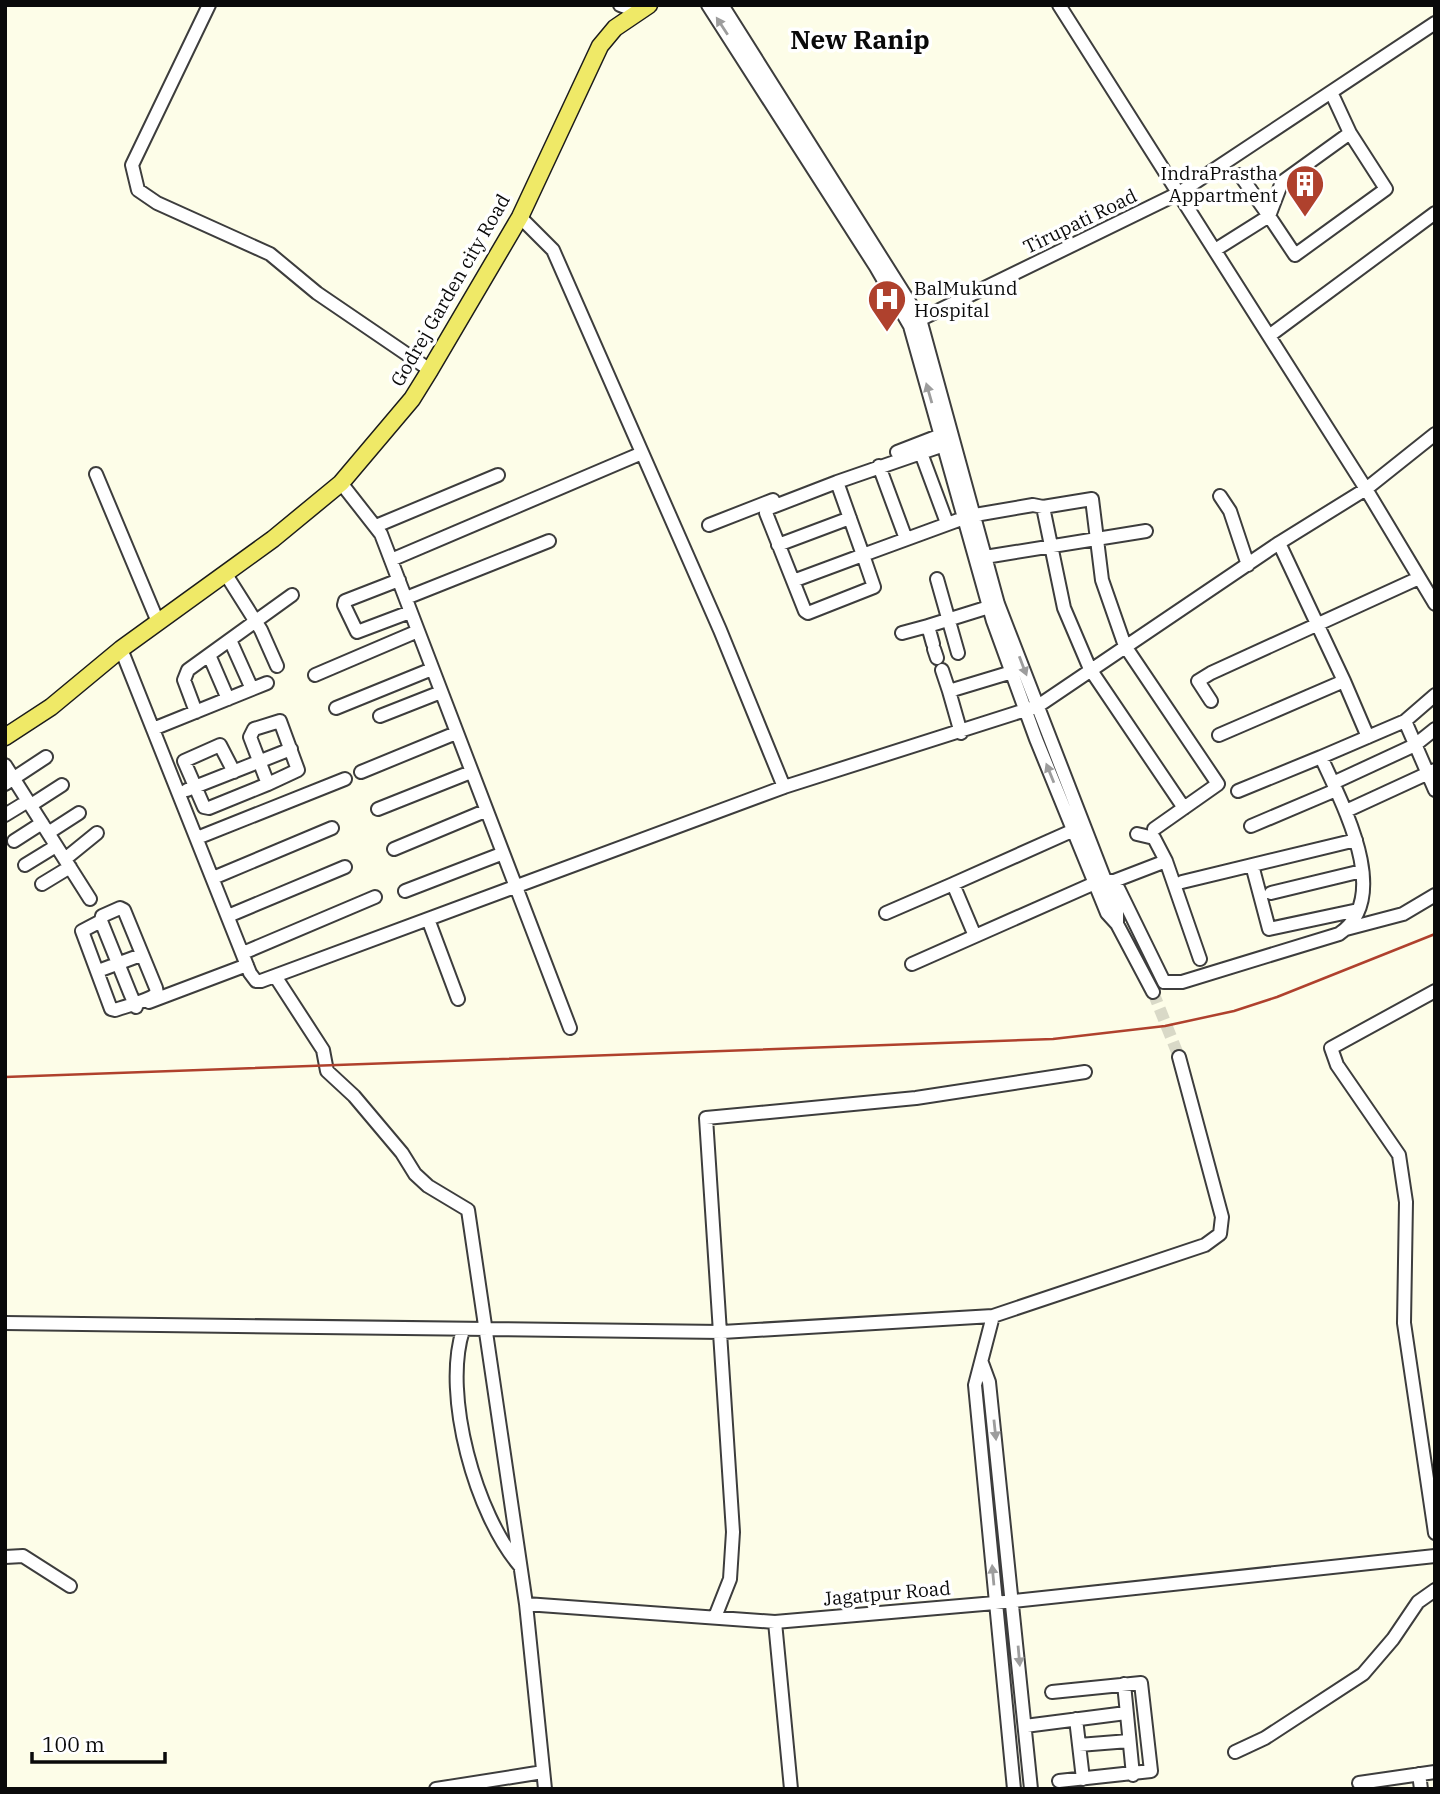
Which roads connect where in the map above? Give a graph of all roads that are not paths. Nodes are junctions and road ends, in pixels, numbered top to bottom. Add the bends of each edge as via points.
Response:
1 (209, 5) edge
2 (620, 5) edge
3 (708, 5) edge
4 (722, 5) edge
5 (1059, 5) edge
6 (644, 9) edge
7 (1435, 23) edge
8 (1331, 92) junction
9 (1350, 133) junction
10 (1240, 175) dead end
11 (1179, 193) junction
12 (1435, 213) edge
13 (1269, 216) junction
14 (520, 217) junction
15 (1215, 250) junction
16 (915, 322) junction
17 (1269, 336) junction
18 (430, 370) junction
19 (1435, 434) edge
20 (946, 437) junction
21 (642, 453) junction
22 (921, 453) junction
23 (879, 466) junction
24 (96, 474) dead end
25 (498, 475) dead end
26 (836, 482) junction
27 (341, 483) junction
28 (1366, 489) junction
29 (1220, 496) dead end
30 (1043, 507) junction
31 (969, 517) junction
32 (850, 518) junction
33 (947, 523) junction
34 (709, 525) dead end
35 (376, 526) junction
36 (1146, 531) dead end
37 (906, 539) junction
38 (1097, 539) junction
39 (549, 541) dead end
40 (1279, 543) junction
41 (778, 545) junction
42 (1049, 547) junction
43 (863, 555) junction
44 (985, 557) junction
45 (391, 561) junction
46 (1248, 565) junction
47 (225, 573) junction
48 (1419, 578) junction
49 (937, 579) dead end
50 (399, 580) junction
51 (793, 581) junction
52 (292, 595) dead end
53 (406, 598) junction
54 (1435, 604) edge
55 (989, 607) junction
56 (410, 612) junction
57 (948, 619) junction
58 (256, 621) junction
59 (158, 622) junction
60 (1317, 623) junction
61 (928, 626) junction
62 (418, 631) junction
63 (902, 634) dead end
64 (230, 640) junction
65 (1125, 646) junction
66 (121, 649) junction
67 (958, 653) dead end
68 (209, 655) junction
69 (277, 666) dead end
70 (432, 669) junction
71 (1090, 669) junction
72 (1012, 672) junction
73 (315, 675) dead end
74 (1344, 681) junction
75 (267, 683) dead end
76 (252, 689) junction
77 (948, 691) junction
78 (441, 692) junction
79 (1435, 695) edge
80 (228, 699) junction
81 (1211, 701) dead end
82 (335, 708) dead end
83 (1032, 708) junction
84 (196, 712) junction
85 (380, 716) dead end
86 (1405, 721) junction
87 (153, 729) junction
88 (1435, 729) edge
89 (456, 733) junction
90 (961, 733) junction
91 (1219, 735) dead end
92 (5, 737) edge
93 (1368, 737) junction
94 (1415, 745) junction
95 (291, 750) junction
96 (46, 757) dead end
97 (1321, 757) junction
98 (259, 762) junction
99 (5, 765) edge
100 (234, 772) junction
101 (360, 772) dead end
102 (471, 772) junction
103 (1432, 772) edge
104 (345, 779) dead end
105 (9, 781) edge
106 (268, 784) junction
107 (62, 785) dead end
108 (1334, 786) junction
109 (194, 787) junction
110 (784, 787) junction
111 (1435, 790) edge
112 (1238, 791) dead end
113 (179, 793) junction
114 (29, 803) junction
115 (1184, 808) junction
116 (379, 809) dead end
117 (485, 811) junction
118 (1346, 811) junction
119 (79, 813) dead end
120 (5, 816) edge
121 (1251, 826) dead end
122 (45, 828) junction
123 (332, 828) dead end
124 (1154, 829) dead end
125 (1074, 830) junction
126 (97, 833) dead end
127 (1137, 834) dead end
128 (197, 838) junction
129 (1356, 840) junction
130 (14, 841) dead end
131 (56, 846) junction
132 (394, 849) dead end
133 (501, 854) junction
134 (1166, 861) junction
135 (67, 863) junction
136 (25, 865) dead end
137 (1252, 865) junction
138 (345, 867) dead end
139 (1362, 871) junction
140 (213, 878) junction
141 (1104, 881) junction
142 (1182, 883) dead end
143 (42, 884) dead end
144 (953, 884) junction
145 (513, 886) junction
146 (405, 891) dead end
147 (1270, 893) dead end
148 (1435, 895) edge
149 (375, 897) dead end
150 (90, 899) dead end
151 (1358, 910) junction
152 (886, 913) dead end
153 (228, 916) junction
154 (428, 919) junction
155 (101, 921) junction
156 (1269, 929) junction
157 (1346, 929) junction
158 (975, 936) junction
159 (1274, 953) junction
160 (141, 955) junction
161 (245, 959) junction
162 (1200, 960) dead end
163 (118, 963) junction
164 (912, 964) dead end
165 (98, 971) junction
166 (275, 976) junction
167 (1435, 991) edge
168 (1153, 992) tunnel mouth
169 (458, 999) dead end
170 (135, 1006) junction
171 (114, 1015) dead end
172 (570, 1028) dead end
173 (1179, 1057) tunnel mouth
174 (1085, 1072) dead end
175 (993, 1316) junction
176 (5, 1323) edge
177 (463, 1330) junction
178 (486, 1331) junction
179 (722, 1332) junction
180 (982, 1363) junction
181 (998, 1458) junction
182 (982, 1459) junction
183 (1435, 1533) edge
184 (1435, 1556) edge
185 (5, 1557) edge
186 (520, 1566) junction
187 (70, 1586) dead end
188 (1435, 1590) edge
189 (1014, 1601) junction
190 (995, 1603) junction
191 (526, 1604) junction
192 (715, 1617) junction
193 (775, 1622) junction
194 (1124, 1684) junction
195 (1052, 1692) dead end
196 (1126, 1713) junction
197 (1076, 1719) junction
198 (1026, 1726) junction
199 (1129, 1741) junction
200 (1079, 1745) junction
201 (1235, 1752) dead end
202 (543, 1772) junction
203 (1435, 1772) edge
204 (1133, 1774) junction
205 (1419, 1774) junction
206 (1083, 1779) junction
207 (1059, 1781) dead end
208 (1359, 1783) dead end
209 (1379, 1784) edge
210 (436, 1789) edge
211 (545, 1789) edge
212 (791, 1789) edge
213 (1014, 1789) edge
214 (1031, 1789) edge
215 (1420, 1789) edge

1 - 18 street via 132,165 138,190 270,254 317,293
2 - 6 street
16 -> 3 street
4 - 16 street
5 - 11 street
6 - 14 main road, Godrej Garden city Road via 600,46
7 - 8 street, Tirupati Road
8 - 9 street
8 - 11 street, Tirupati Road
9 - 13 street via 1282,182
9 - 13 street via 1386,189 1295,255
10 - 13 street
11 - 15 street
11 - 16 street, Tirupati Road
12 - 17 street
13 - 15 street
14 - 18 main road, Godrej Garden city Road
14 - 21 street via 553,250
15 - 17 street
16 - 20 street
17 - 28 street
18 - 27 main road, Godrej Garden city Road via 412,399
19 - 28 street
20 - 22 street
20 - 31 street
20 - 34 street
21 - 45 street
21 - 110 street
22 - 23 street
22 - 33 street
23 - 26 street
23 - 37 street
24 - 59 street
25 - 35 street
26 - 32 street
26 - 41 street via 765,510
27 - 35 street
27 - 47 main road, Godrej Garden city Road
28 - 40 street
28 - 48 street
29 - 46 street via 1230,511
30 - 31 street
30 - 38 street via 1092,499
30 - 42 street
31 - 33 street
31 - 44 street
31 - 55 street
32 - 41 street
32 - 43 street
33 - 37 street
35 - 45 street
36 - 38 street
37 - 43 street
38 - 42 street
38 - 65 street via 1102,580
39 - 53 street
40 - 46 street
40 - 60 street
41 - 51 street
42 - 44 street
42 - 71 street via 1064,608
43 - 51 street
43 - 51 street via 874,587 871,590 807,613
44 -> 83 street
45 - 50 street
46 - 65 street
47 - 58 street
47 - 59 main road, Godrej Garden city Road
48 - 54 street
48 - 60 street
49 - 57 street
50 - 53 street
50 - 56 street via 344,605 357,632
52 - 58 street
53 - 56 street
55 - 57 street
55 - 72 street
56 - 62 street
57 - 61 street
57 - 67 street
58 - 64 street
58 - 69 street
59 - 66 main road, Godrej Garden city Road
60 - 74 street
60 - 81 street via 1198,681
61 - 63 street
61 - 77 street
62 - 70 street
62 - 73 street
64 - 68 street
64 - 76 street
65 - 71 street
65 - 115 street via 1218,783
66 - 87 street
66 - 92 main road, Godrej Garden city Road via 51,708
68 - 80 street
68 - 84 street via 184,675
70 - 78 street
70 - 82 street
71 - 83 street
71 - 115 street
72 - 77 street
72 - 83 street
74 - 91 street
74 - 93 street
75 - 76 street
76 - 80 street
77 - 90 street
78 - 85 street
78 - 89 street
79 - 86 street
80 - 84 street
83 - 90 street
125 -> 83 street
83 - 141 street
84 - 87 street
86 - 93 street
86 - 94 street
87 - 113 street
88 - 94 street
89 - 101 street
89 - 102 street
90 - 110 street
93 - 97 street
94 - 103 street
94 - 108 street
95 - 98 street
95 - 98 street via 282,723 254,729 250,737
95 - 106 street via 298,770
96 - 105 street
97 - 108 street
97 - 112 street
98 - 100 street
98 - 106 street
99 - 105 street
100 - 109 street
100 - 109 street via 224,748 216,746 184,761
102 - 116 street
102 - 117 street
103 - 111 street
103 - 118 street
104 - 128 street
105 - 114 street
106 - 109 street via 209,808 201,804
107 - 114 street
108 - 118 street
108 - 121 street
109 - 113 street
110 - 145 street
113 - 128 street
114 - 120 street
114 - 122 street
115 - 124 street
117 - 132 street
117 - 133 street
118 - 129 street
119 - 122 street
122 - 130 street
122 - 131 street
123 - 140 street
125 - 141 street
125 - 144 street
126 - 135 street
127 - 134 street via 1154,838
128 - 140 street
129 - 137 street
129 - 139 street
131 - 135 street
131 - 136 street
133 - 145 street
133 - 146 street
134 - 141 street
134 - 162 street
135 - 143 street
135 - 150 street
137 - 142 street
137 - 156 street
138 - 153 street
139 - 147 street
139 - 151 street via 1364,892
140 - 153 street
141 - 158 street
141 - 159 street via 1164,982 1182,982
141 - 168 street via 1117,911 1117,924
144 - 152 street
144 - 158 street
145 - 154 street
145 - 172 street
148 - 157 street via 1403,914
149 - 161 street
151 - 156 street
151 - 157 street
153 - 161 street
154 - 166 street
154 - 169 street
155 - 160 street via 109,912 124,910
155 - 163 street
155 - 165 street via 82,931
156 - 159 street
157 - 159 street
158 - 164 street
160 - 163 street
160 - 170 street via 157,994
161 - 166 street via 256,981
161 - 170 street
163 - 165 street
163 - 170 street
165 - 170 street via 111,1009
166 - 178 street via 323,1050 327,1071 354,1096 415,1174 468,1210
167 - 183 street via 1331,1048 1337,1065 1399,1155 1406,1202 1404,1323
170 - 171 street
173 - 175 street via 1222,1217 1220,1234 1205,1245
174 - 179 street via 916,1098 706,1118
175 - 179 street
175 - 180 street
176 - 177 street
177 - 178 street
177 - 186 street via 455,1354 461,1421 477,1493 501,1544
178 - 179 street
178 - 186 street
179 - 192 street via 733,1532 730,1579
180 -> 181 street via 989,1382
180 - 182 street via 975,1385
181 - 182 street
181 - 189 street
190 -> 182 street
184 - 189 street, Jagatpur Road
185 - 187 street via 23,1556
186 - 191 street
188 - 201 street via 1418,1602 1363,1674 1265,1738
189 - 190 street, Jagatpur Road
189 -> 198 street
190 - 193 street, Jagatpur Road
190 - 213 street
191 - 192 street, Jagatpur Road
191 - 202 street
192 - 193 street, Jagatpur Road
193 - 212 street
194 - 195 street
194 - 196 street
194 - 204 street via 1142,1685 1151,1770
196 - 197 street
196 - 199 street
197 - 198 street
197 - 200 street
198 - 214 street
199 - 200 street
199 - 204 street
200 - 206 street
202 - 210 street
202 - 211 street
203 - 205 street
204 - 206 street
205 - 209 street
205 - 215 street
206 - 207 street
208 - 209 street

